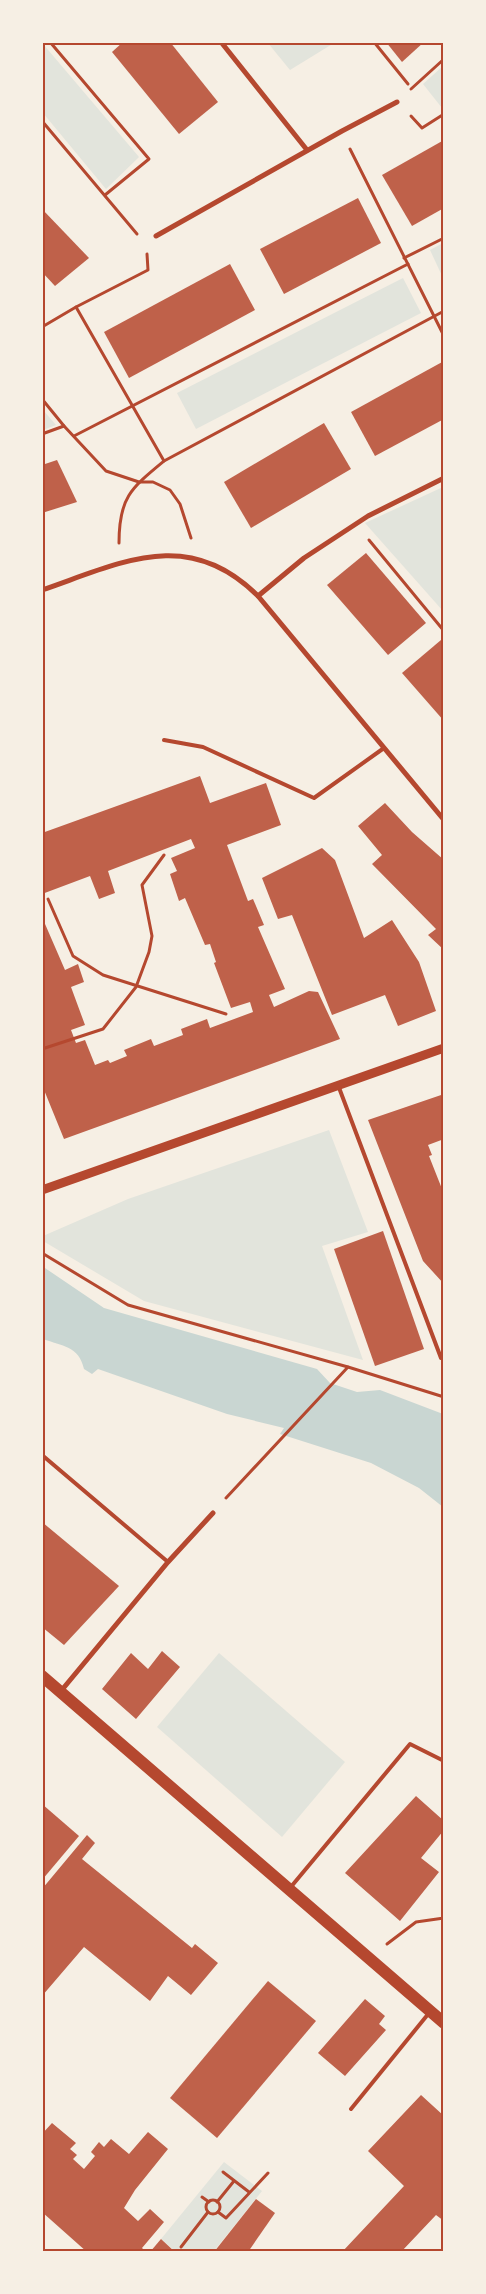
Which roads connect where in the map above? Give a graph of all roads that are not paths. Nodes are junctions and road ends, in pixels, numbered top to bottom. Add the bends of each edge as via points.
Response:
1 (221, 42) edge
2 (397, 102) road end
3 (307, 150) junction
4 (156, 236) dead end
5 (444, 478) edge
6 (42, 590) edge
7 (258, 596) junction
8 (164, 740) dead end
9 (384, 748) junction
10 (444, 820) edge
11 (444, 1048) edge
12 (338, 1085) junction
13 (42, 1190) edge
14 (441, 1358) dead end
15 (42, 1455) edge
16 (213, 1513) road end
17 (168, 1562) junction
18 (42, 1676) edge
19 (61, 1692) junction
20 (444, 1761) edge
21 (289, 1889) junction
22 (431, 2012) junction
23 (444, 2023) edge
24 (351, 2109) dead end

1 - 3 street
2 - 3 street
3 - 4 street
5 - 7 street via 356,524 304,558
6 - 7 street via 132,559 156,555 212,564 234,576
7 - 9 street
8 - 9 lane via 203,747 314,798
9 - 10 street
11 - 12 street
12 - 13 street
12 - 14 lane
15 - 17 lane
16 - 17 street
17 - 19 street
18 - 19 main road
19 - 21 main road
20 - 21 lane via 410,1744
21 - 22 main road
22 - 23 main road
22 - 24 lane

